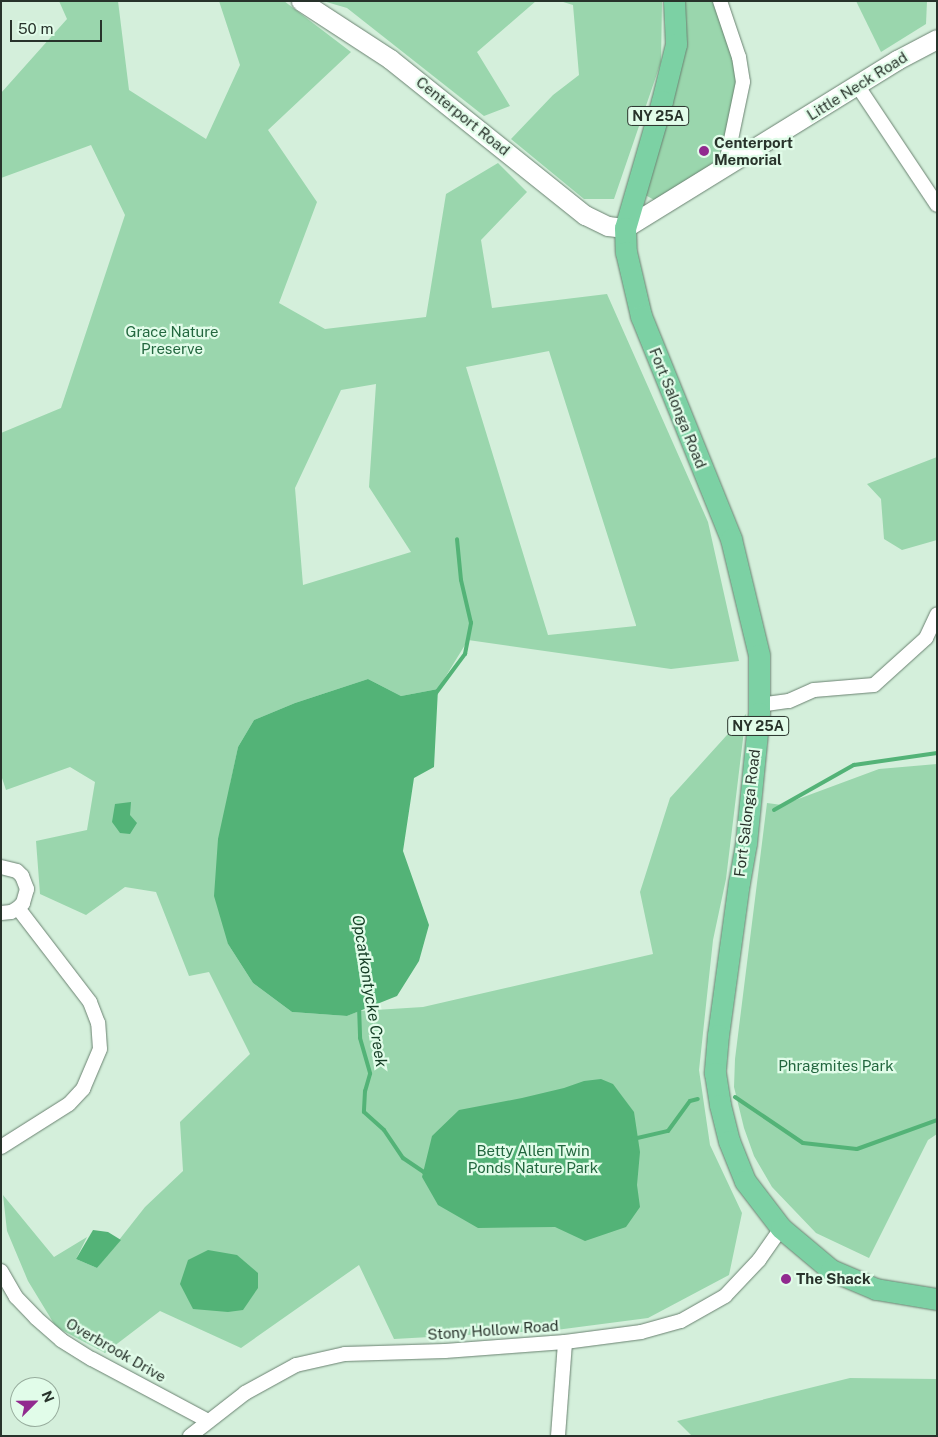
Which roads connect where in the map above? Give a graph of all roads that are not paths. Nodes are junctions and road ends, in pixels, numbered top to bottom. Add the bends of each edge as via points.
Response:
1 (301, 1) edge
2 (674, 1) edge
3 (720, 1) edge
4 (937, 39) edge
5 (857, 85) junction
6 (726, 168) junction
7 (937, 205) edge
8 (625, 228) junction
9 (937, 614) edge
10 (931, 640) edge
11 (759, 705) junction
12 (1, 867) edge
13 (18, 908) junction
14 (1, 913) edge
15 (1, 1147) edge
16 (781, 1228) junction
17 (1, 1271) edge
18 (937, 1299) edge
19 (565, 1342) junction
20 (208, 1420) junction
21 (190, 1436) edge
22 (558, 1436) edge

1 - 8 main road, Centerport Road via 390,59 585,215 608,226
2 - 8 main road, NY 25A via 676,44
3 - 6 street via 743,82
4 - 5 main road, Little Neck Road
5 - 6 main road, Little Neck Road
5 - 7 street
6 - 8 main road, Little Neck Road
8 - 11 main road, Fort Salonga Road / NY 25A via 626,252 641,316 731,538 758,655
9 - 10 street
10 - 11 street via 874,685 814,690 789,700
11 - 16 main road, Fort Salonga Road / NY 25A via 746,843 715,1073 728,1141 745,1181
12 - 13 street via 17,871 26,882 26,896
13 - 14 street
13 - 15 street via 90,1002 98,1023 100,1049 83,1089 70,1104
16 - 18 main road, Fort Salonga Road / NY 25A via 831,1270 876,1289
16 - 19 street, Stony Hollow Road via 759,1260 725,1296 681,1321 641,1332
17 - 20 street, Overbrook Drive via 16,1296 62,1340
19 - 20 street, Stony Hollow Road via 345,1354 296,1365
19 - 22 street
20 - 21 street, Stony Hollow Road

